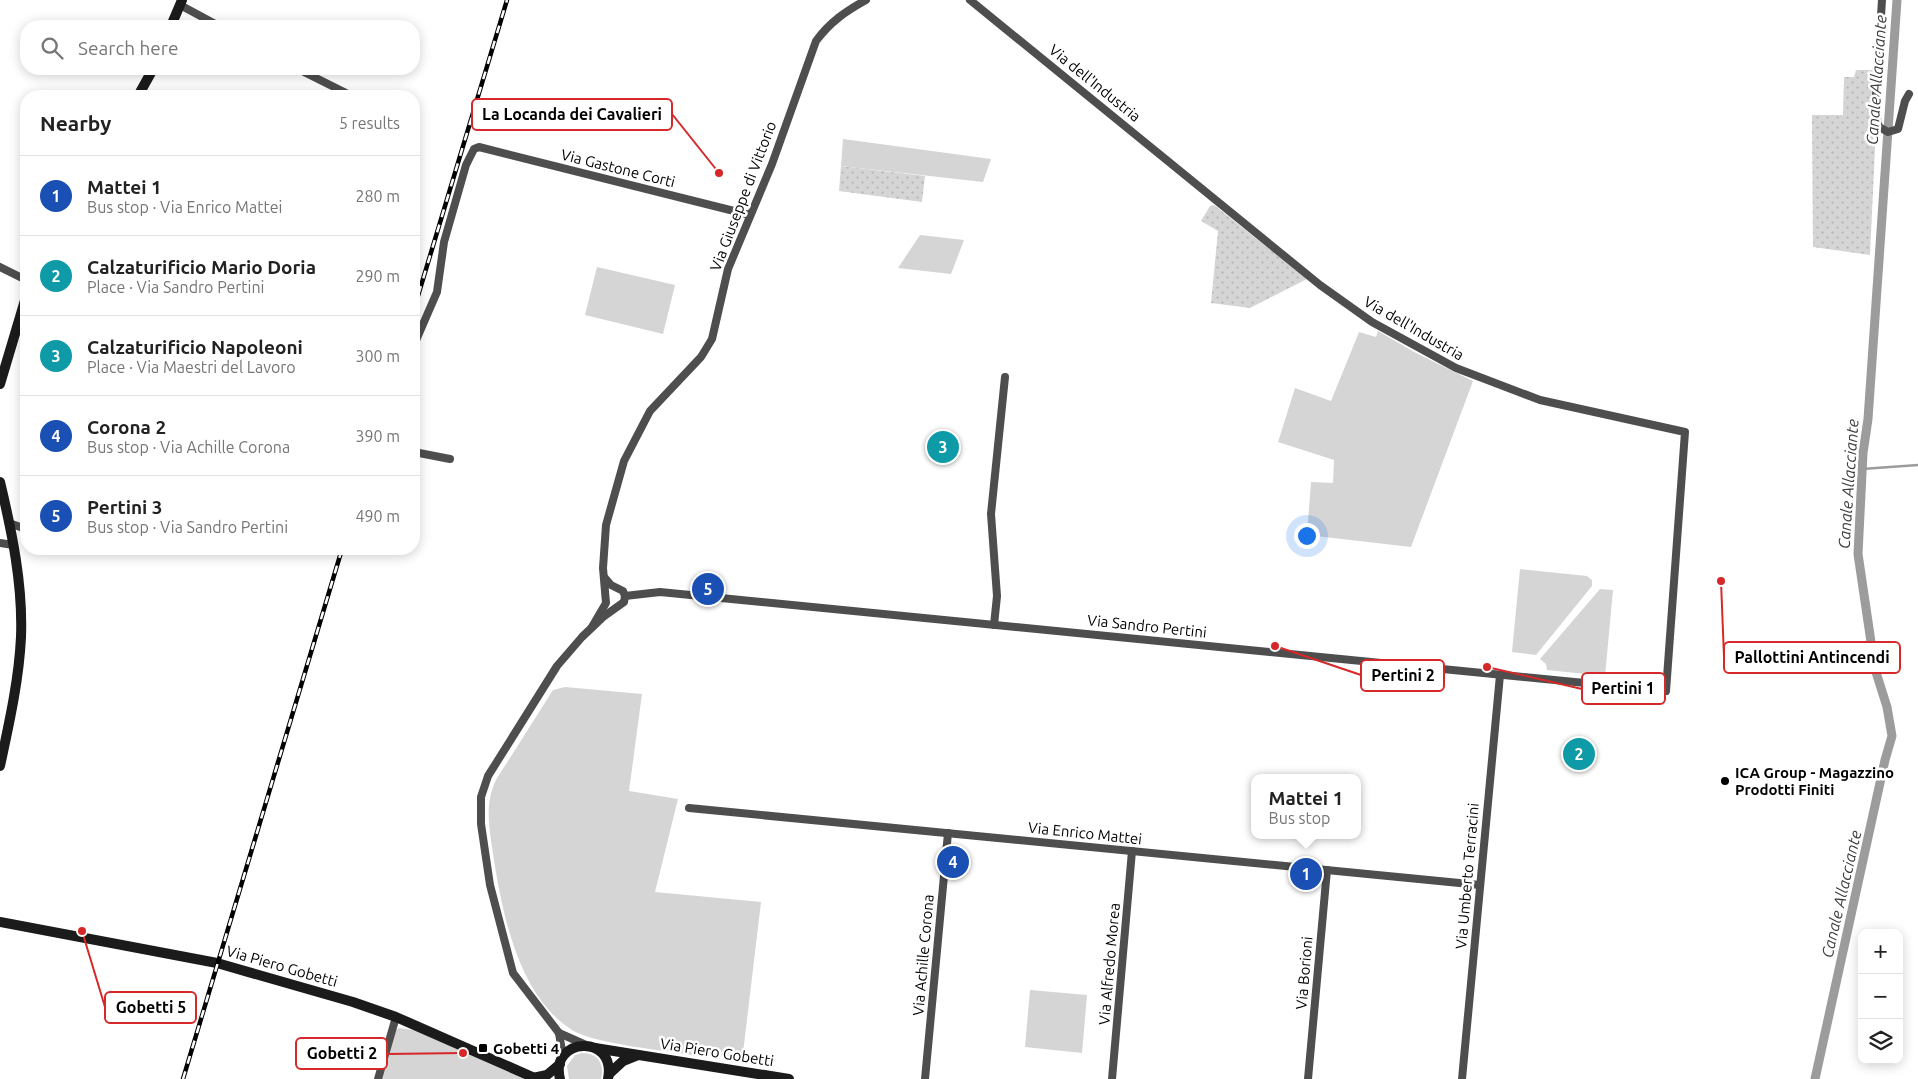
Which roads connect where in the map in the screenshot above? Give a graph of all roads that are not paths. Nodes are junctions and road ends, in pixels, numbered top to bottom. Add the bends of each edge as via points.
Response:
1 (866, 0) edge
2 (970, 0) edge
3 (1882, 0) edge
4 (181, 3) edge
5 (174, 20) edge
6 (210, 20) edge
7 (150, 75) edge
8 (310, 75) edge
9 (141, 90) edge
10 (340, 90) edge
11 (1909, 94) dead end
12 (750, 215) junction
13 (0, 267) edge
14 (20, 277) edge
15 (20, 317) edge
16 (420, 331) edge
17 (1005, 376) dead end
18 (0, 384) edge
19 (420, 453) edge
20 (450, 459) dead end
21 (0, 482) edge
22 (10, 523) junction
23 (20, 527) edge
24 (0, 543) edge
25 (13, 545) junction
26 (604, 577) junction
27 (615, 587) junction
28 (606, 592) junction
29 (625, 596) junction
30 (606, 602) junction
31 (616, 608) junction
32 (994, 625) junction
33 (592, 627) junction
34 (1500, 675) junction
35 (1666, 691) joint
36 (0, 766) edge
37 (689, 808) dead end
38 (948, 834) junction
39 (1132, 851) junction
40 (1327, 870) junction
41 (1480, 885) junction
42 (0, 915) edge
43 (0, 922) edge
44 (11, 923) junction
45 (396, 1017) junction
46 (560, 1033) junction
47 (591, 1047) junction
48 (639, 1055) junction
49 (561, 1060) junction
50 (609, 1076) edge
51 (535, 1078) edge
52 (378, 1079) edge
53 (560, 1079) edge
54 (789, 1079) edge
55 (925, 1079) edge
56 (1112, 1079) edge
57 (1308, 1079) edge
58 (1462, 1079) edge

1 - 12 street, Via Giuseppe di Vittorio via 838,17 816,41
2 - 35 street, Via dell'Industria via 1320,285 1372,322 1456,368 1513,390 1576,409 1685,432
3 - 11 street via 1875,110 1879,127 1888,132 1901,125 1903,106
4 - 5 street
4 - 6 street
7 - 9 street
8 - 10 street
12 - 16 street, Via Gastone Corti via 479,147 474,149 466,165 444,242 437,292
12 - 26 street, Via Giuseppe di Vittorio via 728,269 712,339 701,357 650,410 624,462 606,525
13 - 14 street
15 - 18 street
17 - 32 street via 991,514 997,596
19 - 20 street
21 - 22 street
22 - 23 street
22 - 25 street
24 - 25 street
25 - 36 street via 21,638 12,710
26 - 27 street
26 - 28 street, Via Giuseppe di Vittorio
27 - 28 street
27 - 29 street via 623,590
28 - 30 street, Via Giuseppe di Vittorio
29 - 31 street, Via Giuseppe di Vittorio via 622,605
29 - 32 street, Via Sandro Pertini via 660,592
30 - 31 street
30 - 33 street, Via Giuseppe di Vittorio
31 - 33 street, Via Giuseppe di Vittorio
32 - 34 street, Via Sandro Pertini
33 - 46 street, Via Giuseppe di Vittorio via 547,681 488,776 481,797 481,824 490,885 511,968 516,979
34 - 35 street, Via Sandro Pertini
34 - 41 street, Via Umberto Terracini
37 - 38 street, Via Enrico Mattei
38 - 39 street, Via Enrico Mattei
38 - 55 street, Via Achille Corona
39 - 40 street, Via Enrico Mattei
39 - 56 street, Via Alfredo Morea
40 - 41 street, Via Enrico Mattei
40 - 57 street, Via Borioni
41 - 58 street, Via Umberto Terracini
42 - 44 street
43 - 44 street
44 - 45 street, Via Piero Gobetti via 221,964
45 - 51 street, Via Piero Gobetti
45 - 52 street
46 - 47 street, Via Giuseppe di Vittorio
46 - 49 street
47 - 48 street, Via Piero Gobetti
47 - 49 street, Via Piero Gobetti via 573,1048
47 - 50 street via 608,1061
48 - 50 street, Via Piero Gobetti via 623,1061
48 - 54 street, Via Piero Gobetti
49 - 51 street, Via Piero Gobetti via 547,1075
49 - 53 street

